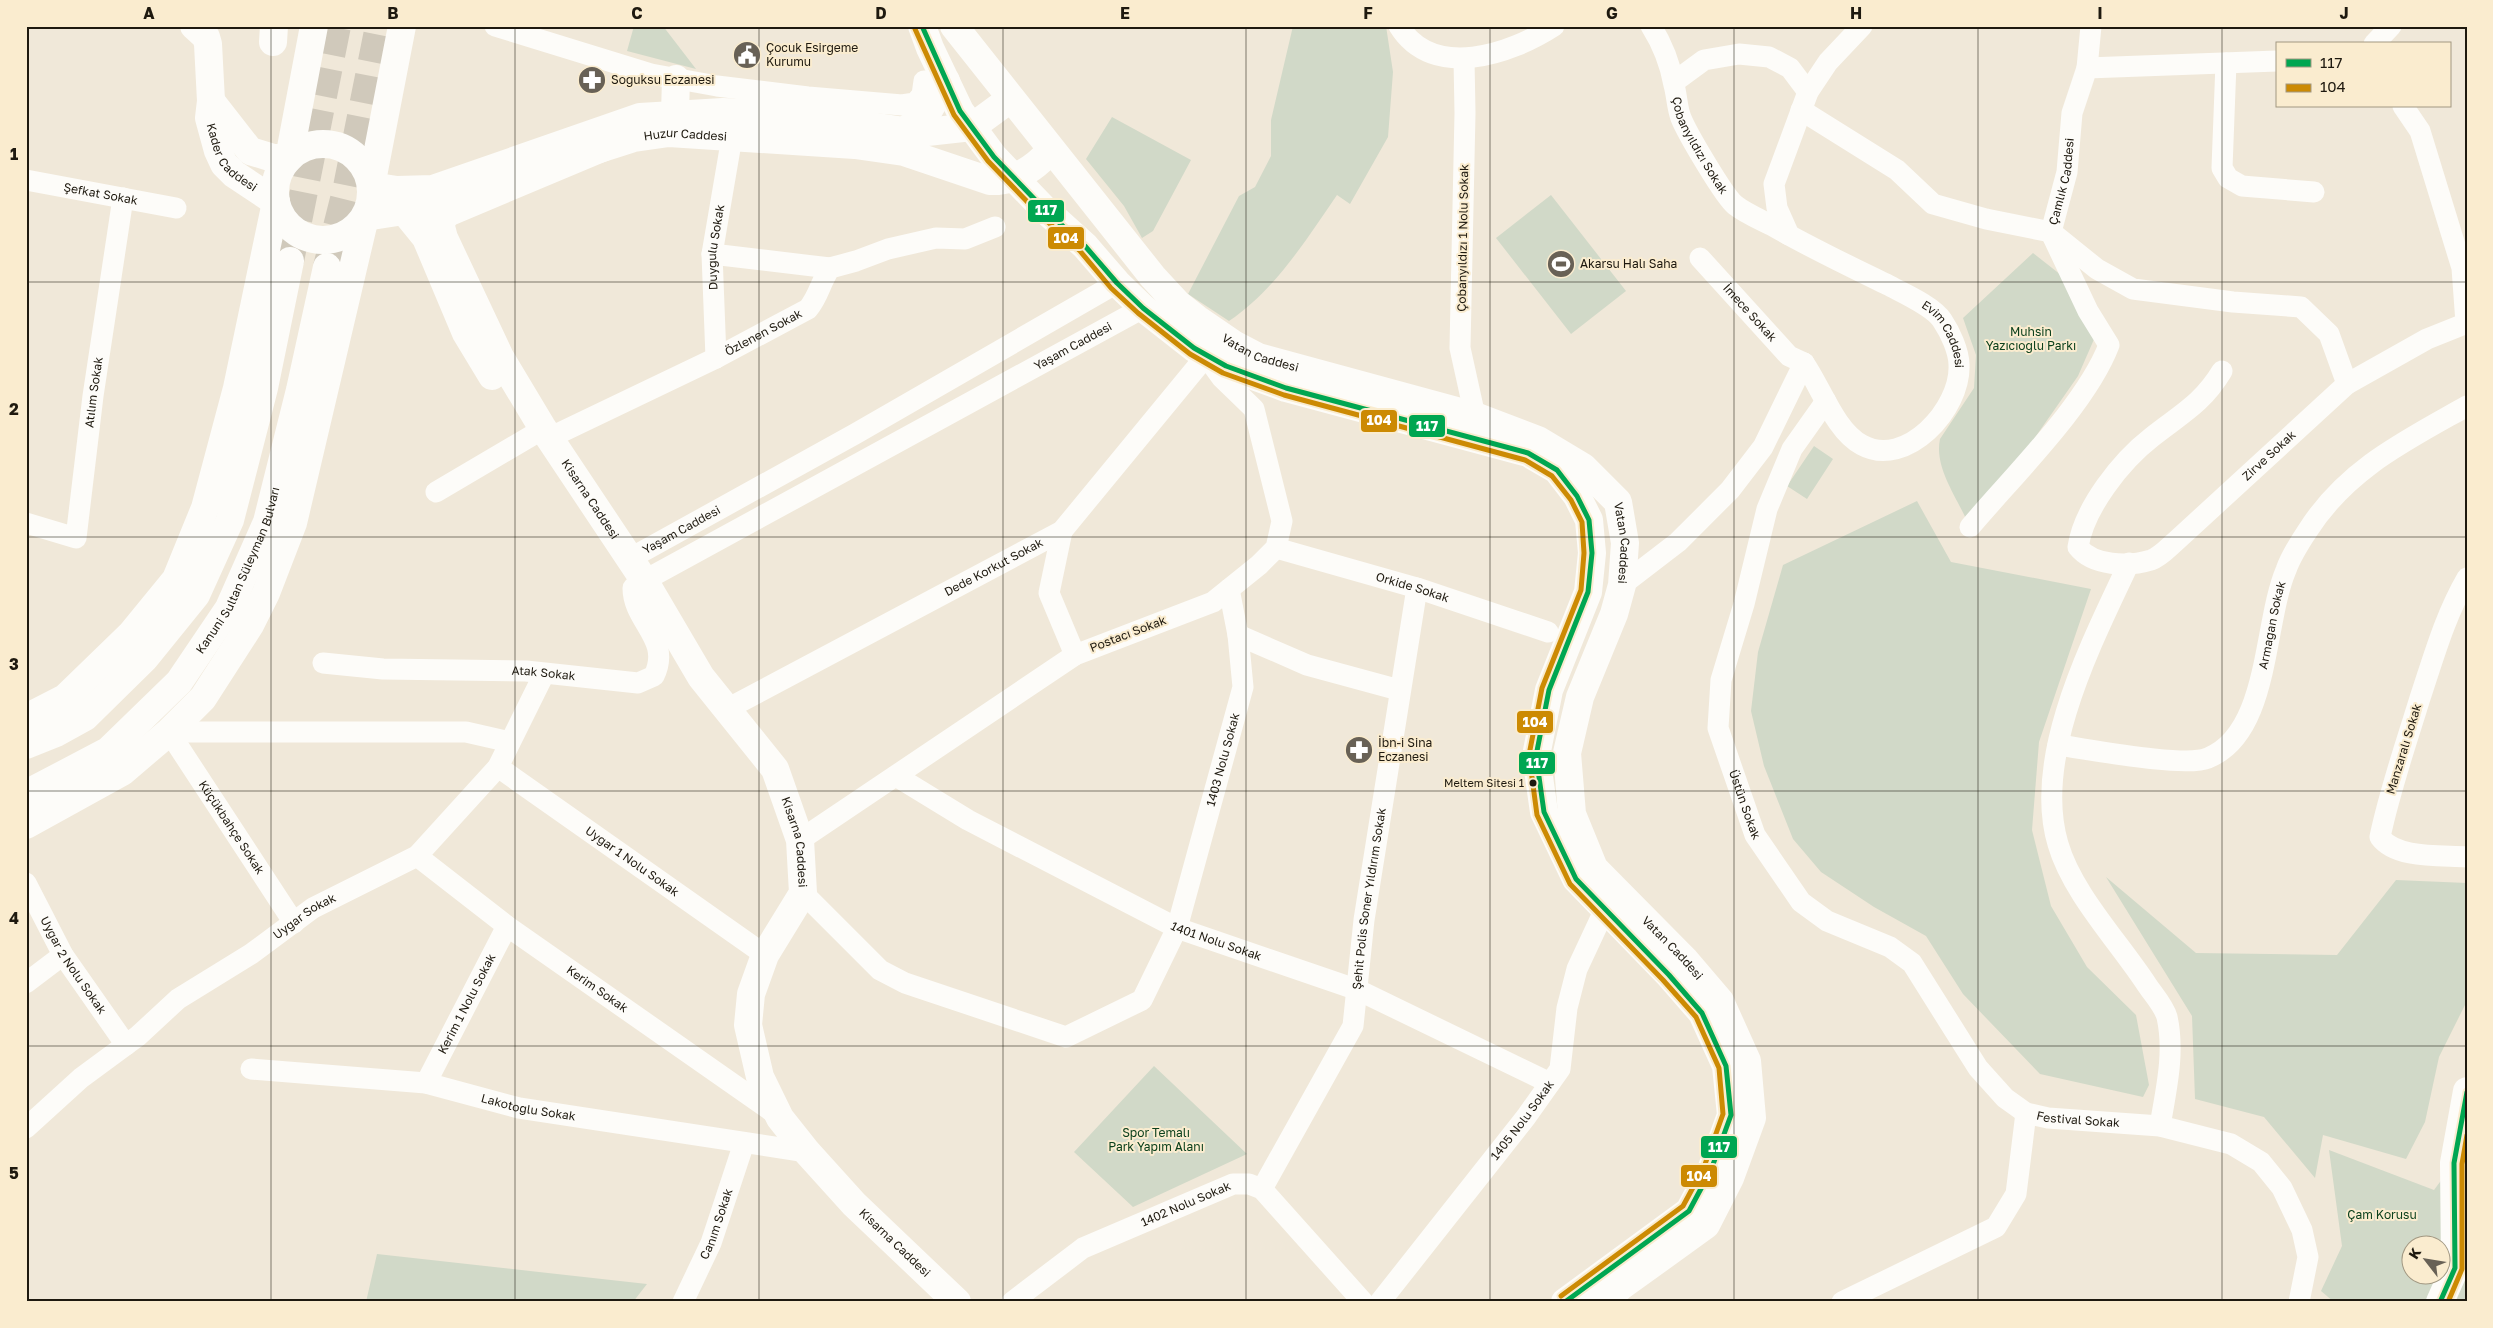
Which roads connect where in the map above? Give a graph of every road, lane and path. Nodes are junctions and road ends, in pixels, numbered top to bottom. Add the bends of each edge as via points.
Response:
1 (194, 26) edge
2 (314, 26) edge
3 (402, 26) edge
4 (495, 26) edge
5 (922, 26) edge
6 (954, 26) edge
7 (1400, 26) edge
8 (1554, 26) edge
9 (1862, 26) edge
10 (2091, 26) edge
11 (2391, 26) edge
12 (1655, 28) edge
13 (2376, 42) edge
14 (1464, 59) junction
15 (2276, 61) edge
16 (2226, 63) junction
17 (2087, 68) junction
18 (676, 79) junction
19 (935, 81) junction
20 (1674, 82) junction
21 (211, 101) junction
22 (1012, 101) junction
23 (1804, 101) junction
24 (2404, 108) edge
25 (675, 113) junction
26 (972, 127) junction
27 (904, 132) junction
28 (732, 137) junction
29 (604, 147) junction
30 (1051, 150) junction
31 (289, 158) junction
32 (1013, 176) junction
33 (26, 180) edge
34 (371, 186) junction
35 (2314, 192) dead end
36 (123, 198) junction
37 (276, 202) junction
38 (176, 208) dead end
39 (404, 211) junction
40 (365, 217) junction
41 (995, 227) dead end
42 (2051, 232) junction
43 (1788, 235) junction
44 (712, 254) junction
45 (1700, 258) dead end
46 (290, 261) tunnel mouth
47 (327, 267) tunnel mouth
48 (830, 268) junction
49 (1117, 283) junction
50 (1143, 308) junction
51 (2467, 323) edge
52 (1206, 356) junction
53 (716, 358) junction
54 (988, 358) junction
55 (1804, 363) junction
56 (2222, 371) dead end
57 (1003, 384) junction
58 (2348, 384) junction
59 (1826, 401) junction
60 (2467, 406) edge
61 (1475, 416) junction
62 (544, 432) junction
63 (855, 434) junction
64 (869, 458) junction
65 (436, 492) dead end
66 (735, 501) junction
67 (26, 523) edge
68 (746, 524) junction
69 (1970, 526) dead end
70 (1062, 531) junction
71 (1276, 548) junction
72 (2129, 564) junction
73 (636, 569) junction
74 (2467, 578) edge
75 (1622, 585) junction
76 (1417, 588) junction
77 (1229, 589) junction
78 (1548, 632) dead end
79 (1238, 636) junction
80 (1075, 655) junction
81 (323, 663) dead end
82 (544, 674) junction
83 (1399, 690) junction
84 (727, 709) junction
85 (26, 718) edge
86 (169, 732) junction
87 (510, 742) junction
88 (26, 745) edge
89 (2058, 745) junction
90 (498, 766) junction
91 (896, 776) junction
92 (26, 794) edge
93 (26, 825) edge
94 (800, 840) junction
95 (417, 856) junction
96 (2467, 857) edge
97 (26, 883) edge
98 (803, 893) junction
99 (1605, 909) junction
100 (294, 923) junction
101 (507, 926) junction
102 (1177, 928) junction
103 (63, 955) junction
104 (765, 955) junction
105 (26, 983) edge
106 (1358, 990) junction
107 (126, 1045) junction
108 (251, 1069) dead end
109 (426, 1083) junction
110 (1550, 1083) junction
111 (2467, 1091) edge
112 (2026, 1113) junction
113 (780, 1118) junction
114 (2160, 1126) junction
115 (26, 1128) edge
116 (744, 1143) junction
117 (807, 1152) junction
118 (1262, 1189) junction
119 (683, 1302) edge
120 (958, 1302) edge
121 (1012, 1302) edge
122 (1363, 1302) edge
123 (1380, 1302) edge
124 (1565, 1302) edge
125 (1603, 1302) edge
126 (1842, 1302) edge
127 (2299, 1302) edge
128 (2440, 1302) edge

1 - 21 street, Kader Caddesi via 206,37 208,44
2 - 31 street
3 - 34 street
4 - 18 street via 613,64
5 - 19 street, Vatan Caddesi
6 - 22 street, Vatan Caddesi
7 - 14 street via 1408,40 1432,53
8 - 14 street via 1534,40 1501,53
9 - 23 street via 1828,62
10 - 17 street, Çamlık Caddesi
11 - 13 street
12 - 20 street, Çobanyıldızı Sokak
14 - 61 street, Çobanyıldızı 1 Nolu Sokak via 1466,113 1460,348
15 - 16 street
16 - 17 street
16 - 35 street via 2222,168 2228,178 2242,186
17 - 42 street, Çamlık Caddesi via 2072,113 2067,172
18 - 19 street via 893,105 915,103
18 - 25 street
19 - 26 street, Vatan Caddesi
19 - 27 street via 929,110
20 - 23 street via 1704,60 1739,54 1769,57 1790,68
20 - 43 street, Çobanyıldızı Sokak via 1681,118 1718,183 1734,204
21 - 31 street, Kader Caddesi via 250,151 273,158
21 - 37 street, Kader Caddesi via 210,126 224,164
22 - 26 street
22 - 30 street, Vatan Caddesi
23 - 42 street, Çamlık Caddesi via 1897,170 1933,204
23 - 43 street via 1774,184 1777,208
24 - 51 street via 2420,131 2462,268
25 - 27 street, Huzur Caddesi via 796,115
25 - 34 street, Huzur Caddesi via 640,117 433,189 396,190
26 - 27 street, Huzur Caddesi
26 - 32 street, Vatan Caddesi
28 - 29 street, Huzur Caddesi via 669,133
28 - 32 street, Huzur Caddesi via 865,146 904,152 990,180 999,181
28 - 44 street, Duygulu Sokak
29 - 39 street, Huzur Caddesi
29 - 62 street via 447,213 440,223 500,357
30 - 32 street, Huzur Caddesi via 1028,173
30 - 61 street, Vatan Caddesi via 1178,304 1235,346 1258,357
31 - 34 street via 316,144 346,149 367,171
31 - 37 street via 275,185
32 - 49 street, Vatan Caddesi via 1085,246
33 - 36 street, Şefkat Sokak
34 - 40 street
36 - 38 street, Şefkat Sokak
36 - 67 street, Atılım Sokak via 93,396 76,538
37 - 40 street via 292,230 307,238 339,238
37 - 85 street via 237,388 205,508 176,580 131,634 65,698
39 - 40 street, Huzur Caddesi
39 - 62 street via 430,245 439,274 466,333 490,373
40 - 86 street via 293,523 250,625 203,698
41 - 48 street via 965,238 936,238 888,249
42 - 58 street via 2097,269 2133,289 2301,307 2329,334
42 - 69 street via 2088,311 2109,345 2100,367 2057,426
43 - 59 street, Evim Caddesi via 1914,298 1941,318 1953,341 1960,365 1956,386 1944,411 1928,431 1911,444 1895,450 1877,451 1861,445 1845,432
44 - 48 street
44 - 53 street, Duygulu Sokak
45 - 55 street, İmece Sokak via 1789,356
46 - 88 street via 264,388 230,520 196,595 145,658 85,717
47 - 92 street, Kanuni Sultan Süleyman Bulvarı via 267,522 229,608 179,682 108,751
48 - 53 street, Özlenen Sokak via 808,309
49 - 50 street, Vatan Caddesi
49 - 54 street, Yaşam Caddesi
50 - 52 street, Vatan Caddesi
50 - 57 street, Yaşam Caddesi
51 - 58 street via 2427,339
52 - 70 street, Dede Korkut Sokak
52 - 71 street via 1222,378 1254,409 1282,520
52 - 99 street, Vatan Caddesi via 1286,388 1528,453 1557,470 1577,496 1589,520 1592,553 1588,592 1549,690 1536,756 1544,812 1576,880
53 - 62 street, Özlenen Sokak
54 - 57 street
54 - 63 street, Yaşam Caddesi
55 - 59 street, Evim Caddesi
55 - 75 street via 1763,447 1730,490 1678,542
56 - 72 street, Zirve Sokak via 2210,390 2188,412 2151,438 2120,470 2093,505 2078,547 2085,555 2103,562
57 - 64 street, Yaşam Caddesi
58 - 72 street, Zirve Sokak via 2153,560
59 - 112 street, Üstün Sokak via 1792,449 1767,509 1721,680 1718,728 1755,835 1801,902 1827,921 1890,947 1912,963 1978,1068 2005,1098
60 - 89 street, Armağan Sokak via 2372,461 2334,494 2308,530 2286,570 2251,713 2232,744 2207,759 2173,761
61 - 75 street, Vatan Caddesi via 1538,440 1583,467 1618,502 1625,543
62 - 65 street, Özlenen Sokak
62 - 73 street, Kisarna Caddesi
63 - 64 street
63 - 66 street, Yaşam Caddesi
64 - 68 street, Yaşam Caddesi
66 - 68 street, Yaşam Caddesi
66 - 73 street, Yaşam Caddesi
68 - 73 street, Yaşam Caddesi
70 - 80 street via 1049,593
70 - 84 street, Dede Korkut Sokak
71 - 76 street, Orkide Sokak
71 - 77 street, Postacı Sokak
72 - 89 street via 2096,634 2064,715
73 - 82 street, Atak Sokak via 633,595 658,644 660,664 654,676 638,683
73 - 84 street, Kisarna Caddesi via 701,677
74 - 96 street, Manzaralı Sokak via 2450,606 2389,795 2380,837 2387,846 2400,852
75 - 125 street, Vatan Caddesi via 1614,614 1580,697 1568,753 1572,814 1594,868 1685,960 1720,1001 1747,1060 1752,1118 1730,1178 1706,1225
76 - 78 street, Orkide Sokak
76 - 83 street, Şehit Polis Soner Yıldırım Sokak
77 - 79 street, 1403 Nolu Sokak
77 - 80 street, Postacı Sokak via 1213,602
79 - 83 street via 1307,665
79 - 102 street, 1403 Nolu Sokak via 1243,687
80 - 91 street, Postacı Sokak
81 - 82 street, Atak Sokak via 383,669
82 - 87 street, Uygar Sokak
83 - 106 street, Şehit Polis Soner Yıldırım Sokak via 1364,920
84 - 94 street, Kisarna Caddesi via 775,769
86 - 87 street via 466,732
86 - 93 street via 122,772
86 - 100 street, Küçükbahçe Sokak
87 - 90 street, Uygar Sokak
89 - 114 street via 2051,792 2058,844 2075,882 2166,1015 2171,1057
90 - 95 street, Uygar Sokak
90 - 104 street, Uygar 1 Nolu Sokak
91 - 94 street, Postacı Sokak
91 - 102 street, 1401 Nolu Sokak via 968,820
94 - 98 street, Kisarna Caddesi
95 - 100 street, Uygar Sokak via 313,908
95 - 101 street, Kerim Sokak
97 - 103 street, Uygar 2 Nolu Sokak
98 - 102 street, 1403 Nolu Sokak via 880,970 905,982 1066,1037 1142,1000
98 - 104 street, Kisarna Caddesi
99 - 110 street, 1405 Nolu Sokak via 1577,969 1566,1008 1560,1069
99 - 124 street, Vatan Caddesi via 1702,1012 1726,1066 1731,1115 1711,1170 1689,1211
100 - 107 street, Uygar Sokak via 178,999
101 - 109 street, Kerim 1 Nolu Sokak
101 - 113 street, Kerim Sokak
102 - 106 street, 1401 Nolu Sokak
103 - 105 street
103 - 107 street, Uygar 2 Nolu Sokak
104 - 113 street, Kisarna Caddesi via 751,994 748,1025 760,1077
106 - 110 street, 1401 Nolu Sokak
106 - 118 street, Şehit Polis Soner Yıldırım Sokak via 1353,1026
107 - 115 street, Uygar Sokak via 81,1078
108 - 109 street, Lakotoğlu Sokak
109 - 116 street, Lakotoğlu Sokak via 519,1108
110 - 123 street, 1405 Nolu Sokak
111 - 128 street via 2454,1163 2455,1268
112 - 114 street, Festival Sokak via 2048,1118
112 - 126 street, Festival Sokak via 2016,1194 1996,1228
113 - 117 street, Kisarna Caddesi
114 - 127 street, Festival Sokak via 2231,1144 2261,1162 2282,1188 2302,1230 2308,1257
116 - 117 street, Lakotoğlu Sokak
116 - 119 street, Canım Sokak via 711,1243
117 - 120 street, Kisarna Caddesi via 854,1204
118 - 121 street, 1402 Nolu Sokak via 1249,1184 1232,1184 1083,1248
118 - 122 street

